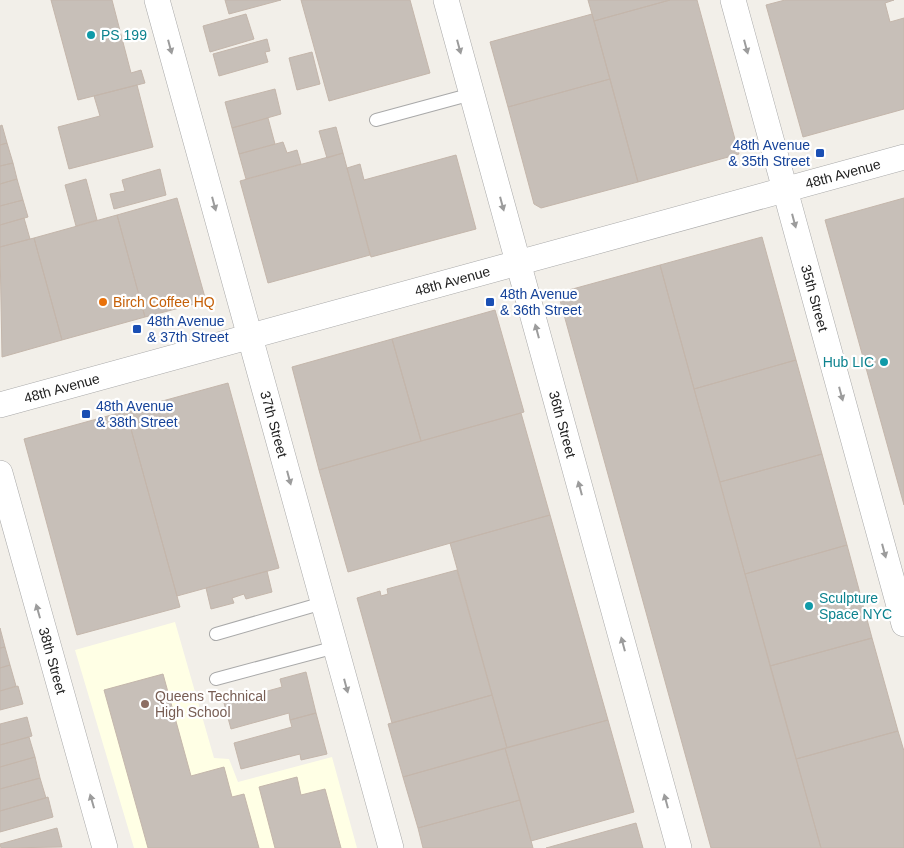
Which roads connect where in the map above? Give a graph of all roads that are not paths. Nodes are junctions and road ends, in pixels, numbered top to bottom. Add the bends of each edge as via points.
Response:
1 (157, 0) edge
2 (446, 0) edge
3 (733, 0) edge
4 (472, 94) junction
5 (376, 120) dead end
6 (904, 157) edge
7 (785, 189) junction
8 (518, 262) junction
9 (250, 336) junction
10 (0, 405) edge
11 (0, 473) edge
12 (323, 603) junction
13 (904, 624) edge
14 (216, 634) dead end
15 (336, 647) junction
16 (216, 679) dead end
17 (105, 848) edge
18 (391, 848) edge
19 (678, 848) edge

1 -> 9 street, 37th Street
2 -> 4 street, 36th Street
3 -> 7 street, 35th Street
4 - 5 lane
4 -> 8 street, 36th Street
6 - 7 street, 48th Avenue
7 - 8 street, 48th Avenue
7 -> 13 street, 35th Street
8 - 9 street, 48th Avenue
19 -> 8 street, 36th Street
9 - 10 street, 48th Avenue
9 -> 12 street, 37th Street
17 -> 11 street, 38th Street
12 - 14 lane
12 - 15 street, 37th Street
15 - 16 lane
15 -> 18 street, 37th Street

